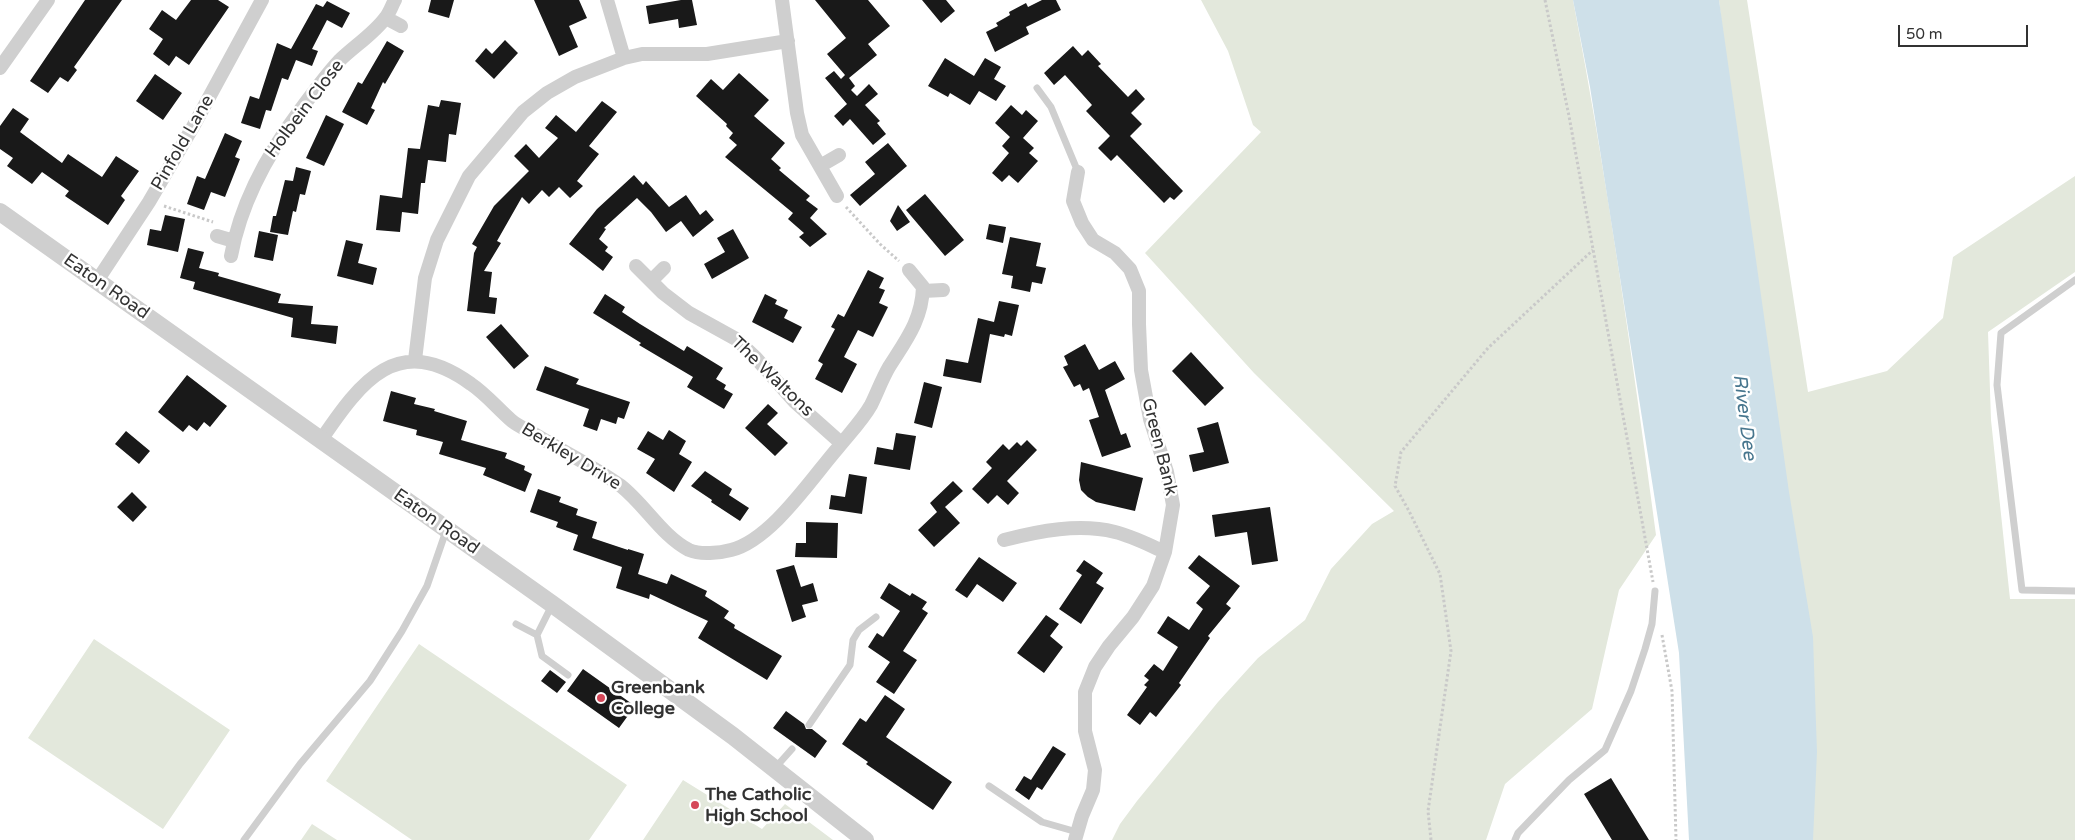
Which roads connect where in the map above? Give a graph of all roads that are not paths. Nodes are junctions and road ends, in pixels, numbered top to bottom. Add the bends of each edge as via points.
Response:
1 (48, 0) edge
2 (262, 0) edge
3 (395, 0) edge
4 (608, 0) edge
5 (782, 0) edge
6 (386, 18) junction
7 (401, 26) dead end
8 (788, 41) junction
9 (624, 58) junction
10 (0, 68) edge
11 (1037, 88) dead end
12 (839, 155) dead end
13 (820, 166) junction
14 (1078, 172) joint
15 (837, 196) road end
16 (0, 212) edge
17 (217, 236) dead end
18 (235, 236) junction
19 (231, 256) dead end
20 (636, 266) dead end
21 (664, 268) dead end
22 (909, 270) road end
23 (2075, 280) edge
24 (651, 281) junction
25 (97, 282) junction
26 (943, 290) dead end
27 (922, 291) junction
28 (415, 360) junction
29 (320, 440) junction
30 (841, 443) junction
31 (446, 530) junction
32 (1004, 540) dead end
33 (1165, 552) junction
34 (1654, 591) road end
35 (2075, 591) edge
36 (552, 604) junction
37 (876, 617) dead end
38 (516, 624) dead end
39 (538, 635) junction
40 (568, 675) dead end
41 (809, 725) dead end
42 (792, 748) dead end
43 (774, 768) junction
44 (990, 786) dead end
45 (1076, 836) edge
46 (244, 840) edge
47 (865, 840) edge
48 (1515, 840) edge

1 - 10 street
2 - 25 street, Pinfold Lane via 149,202
3 - 6 street, Holbein Close
4 - 9 street
5 - 8 street
6 - 7 street
6 - 18 street, Holbein Close via 338,62 275,144 259,173
8 - 9 street via 708,54 642,54
8 - 13 street via 802,135
9 - 28 street via 547,92 523,112 469,176 437,240 425,278
11 - 14 lane via 1052,108
12 - 13 street
13 - 15 street
14 - 33 street, Green Bank via 1073,201 1082,223 1093,240 1115,253 1130,269 1139,291 1142,370 1150,419 1167,472 1173,505
16 - 25 street, Eaton Road
17 - 18 street
18 - 19 street, Holbein Close
20 - 24 street, The Waltons
21 - 24 street
22 - 27 street
23 - 35 lane via 2000,333 1997,385 2022,590
24 - 30 street, The Waltons via 689,313 736,339 795,402
25 - 29 street, Eaton Road
26 - 27 street
27 - 30 street, Berkley Drive via 921,307 910,336 888,369 870,407
28 - 29 street, Berkley Drive via 396,363 359,388
28 - 30 street, Berkley Drive via 443,366 472,384 513,422 607,476 691,551 732,550 774,525
29 - 31 street, Eaton Road
31 - 36 street, Eaton Road
31 - 46 lane via 427,586 370,681 300,764
32 - 33 street via 1038,531 1100,529 1117,532
33 - 45 street, Green Bank via 1153,586 1095,667 1085,692 1085,731 1095,770 1094,790
34 - 48 lane via 1652,624 1646,649 1605,750 1569,780
36 - 39 lane
36 - 43 street, Eaton Road
37 - 41 lane via 858,630 853,640 850,665
38 - 39 lane
39 - 40 lane via 542,656
42 - 43 lane
43 - 47 street, Eaton Road
44 - 45 lane via 1042,822

